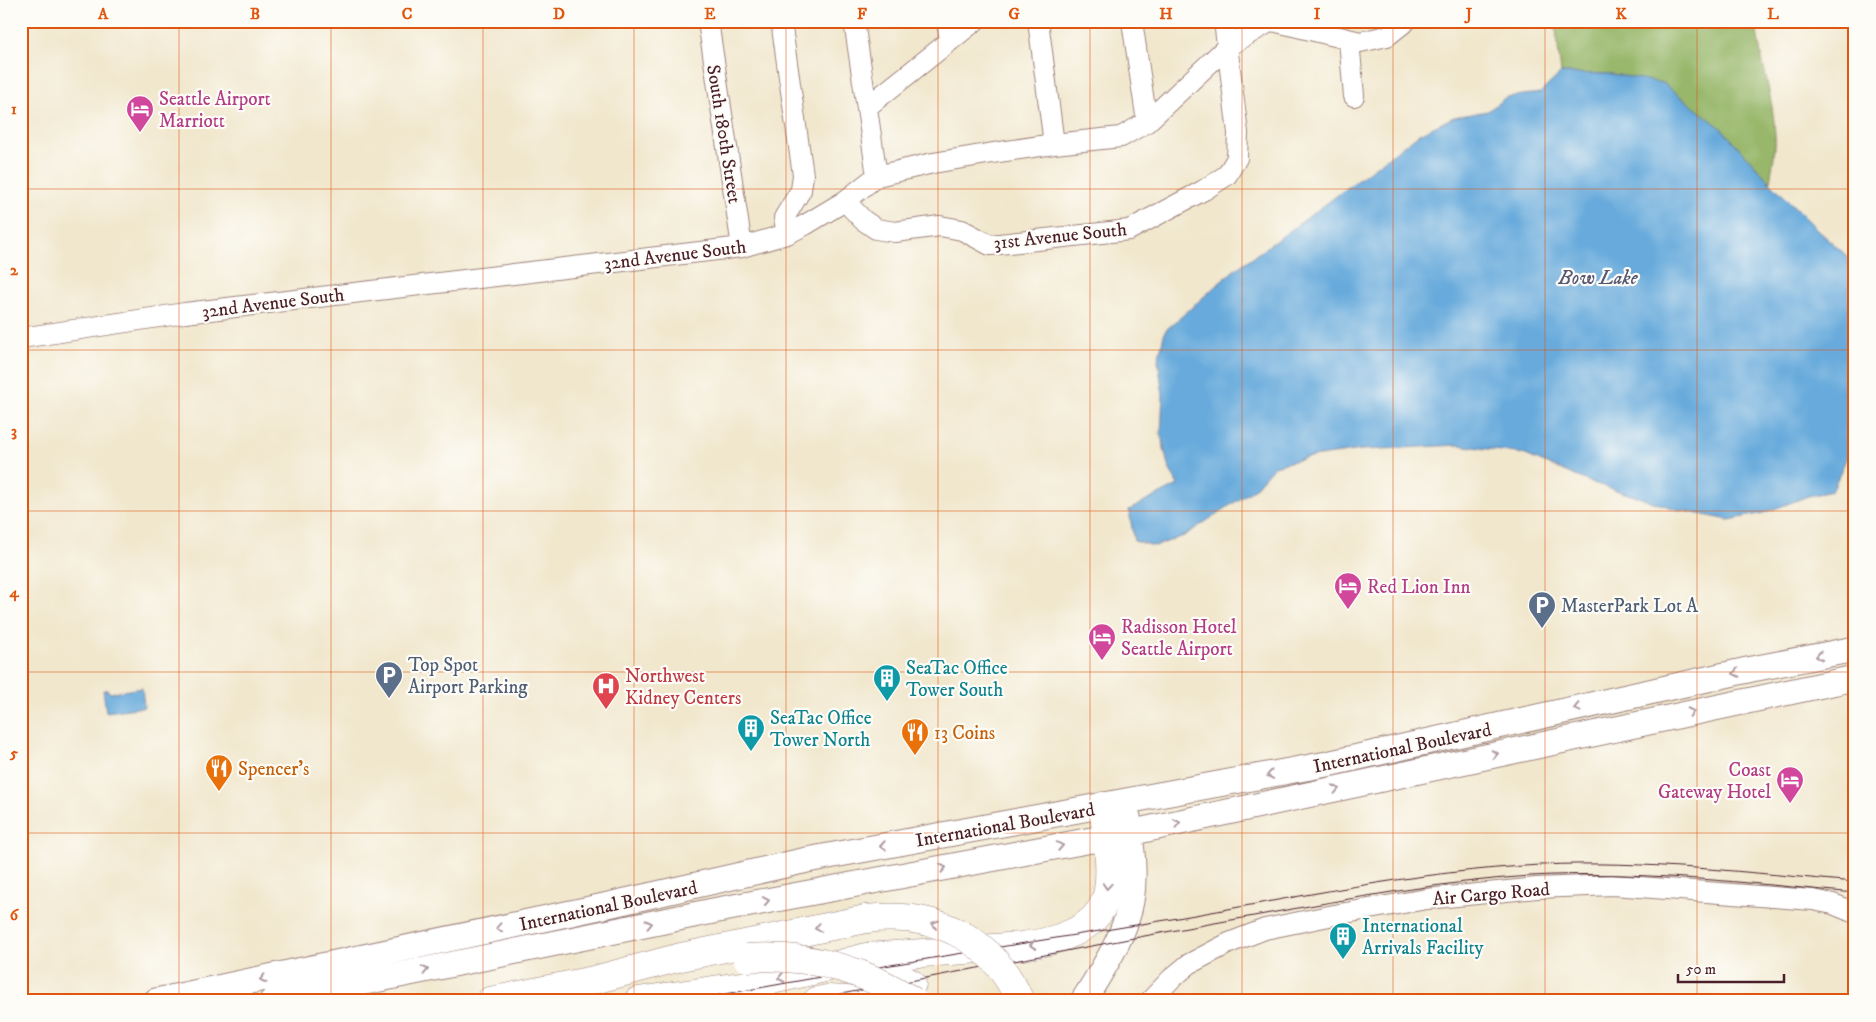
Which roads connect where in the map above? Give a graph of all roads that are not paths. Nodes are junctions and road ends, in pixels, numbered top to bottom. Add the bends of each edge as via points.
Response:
1 (708, 21) edge
2 (781, 21) edge
3 (854, 21) edge
4 (948, 21) edge
5 (974, 21) edge
6 (1038, 21) edge
7 (1132, 21) edge
8 (1224, 21) edge
9 (1272, 21) edge
10 (1406, 21) edge
11 (1322, 28) edge
12 (1349, 40) junction
13 (950, 41) junction
14 (1228, 46) junction
15 (1354, 96) dead end
16 (867, 107) junction
17 (1147, 122) junction
18 (1054, 144) junction
19 (878, 176) junction
20 (845, 201) junction
21 (788, 234) junction
22 (742, 246) junction
23 (21, 338) edge
24 (1855, 649) edge
25 (1855, 678) edge
26 (1114, 804) junction
27 (1118, 835) junction
28 (1855, 913) edge
29 (852, 960) junction
30 (311, 969) junction
31 (1099, 975) junction
32 (377, 980) junction
33 (594, 980) junction
34 (912, 992) edge
35 (277, 999) edge
36 (156, 1001) edge
37 (490, 1001) edge
38 (638, 1001) edge
39 (817, 1001) edge
40 (865, 1001) edge
41 (1020, 1001) edge
42 (1083, 1001) edge
43 (1089, 1001) edge
44 (1150, 1001) edge

1 - 22 street, South 180th Street
2 - 21 street via 803,175 802,190 784,218
3 - 16 street
4 - 13 street
5 - 13 street
6 - 18 street
7 - 17 street
8 - 14 street
9 - 11 street, 32nd Avenue South
9 - 14 street, 32nd Avenue South
10 - 12 street, 32nd Avenue South via 1387,36 1360,42
11 - 12 street, 32nd Avenue South
12 - 15 street
13 - 16 street
14 - 17 street, 32nd Avenue South
14 - 20 street, 31st Avenue South via 1238,133 1237,158 1227,176 1130,230 990,245 962,230 940,226 895,232 876,229
16 - 19 street
17 - 18 street, 32nd Avenue South via 1121,137
18 - 19 street, 32nd Avenue South via 932,163
19 - 20 street, 32nd Avenue South
20 - 21 street, 32nd Avenue South
21 - 22 street, 32nd Avenue South
22 - 23 street, 32nd Avenue South via 185,313
24 -> 26 main road, International Boulevard via 1327,764
27 -> 25 main road, International Boulevard
26 - 27 highway
26 -> 30 main road, International Boulevard via 807,860
27 -> 29 highway via 1108,871 1106,896 1096,916 1079,929 1035,944
27 - 31 main road via 1133,873 1132,899 1124,926
32 -> 27 main road, International Boulevard via 718,910
28 - 44 street, Air Cargo Road via 1826,903 1654,887 1586,885 1466,894 1265,929 1188,964
29 - 34 highway via 872,964 900,976
29 -> 38 highway via 754,984
30 - 32 main road via 319,978
30 - 35 main road via 308,983
30 -> 36 main road, International Boulevard
31 - 42 main road
31 - 43 main road
32 - 35 main road, International Boulevard
33 - 34 highway, bridge via 747,958 779,957 822,962
33 - 37 highway
41 -> 33 highway, bridge via 1000,968 969,939 930,922 908,918 866,919 681,957
39 - 40 highway

